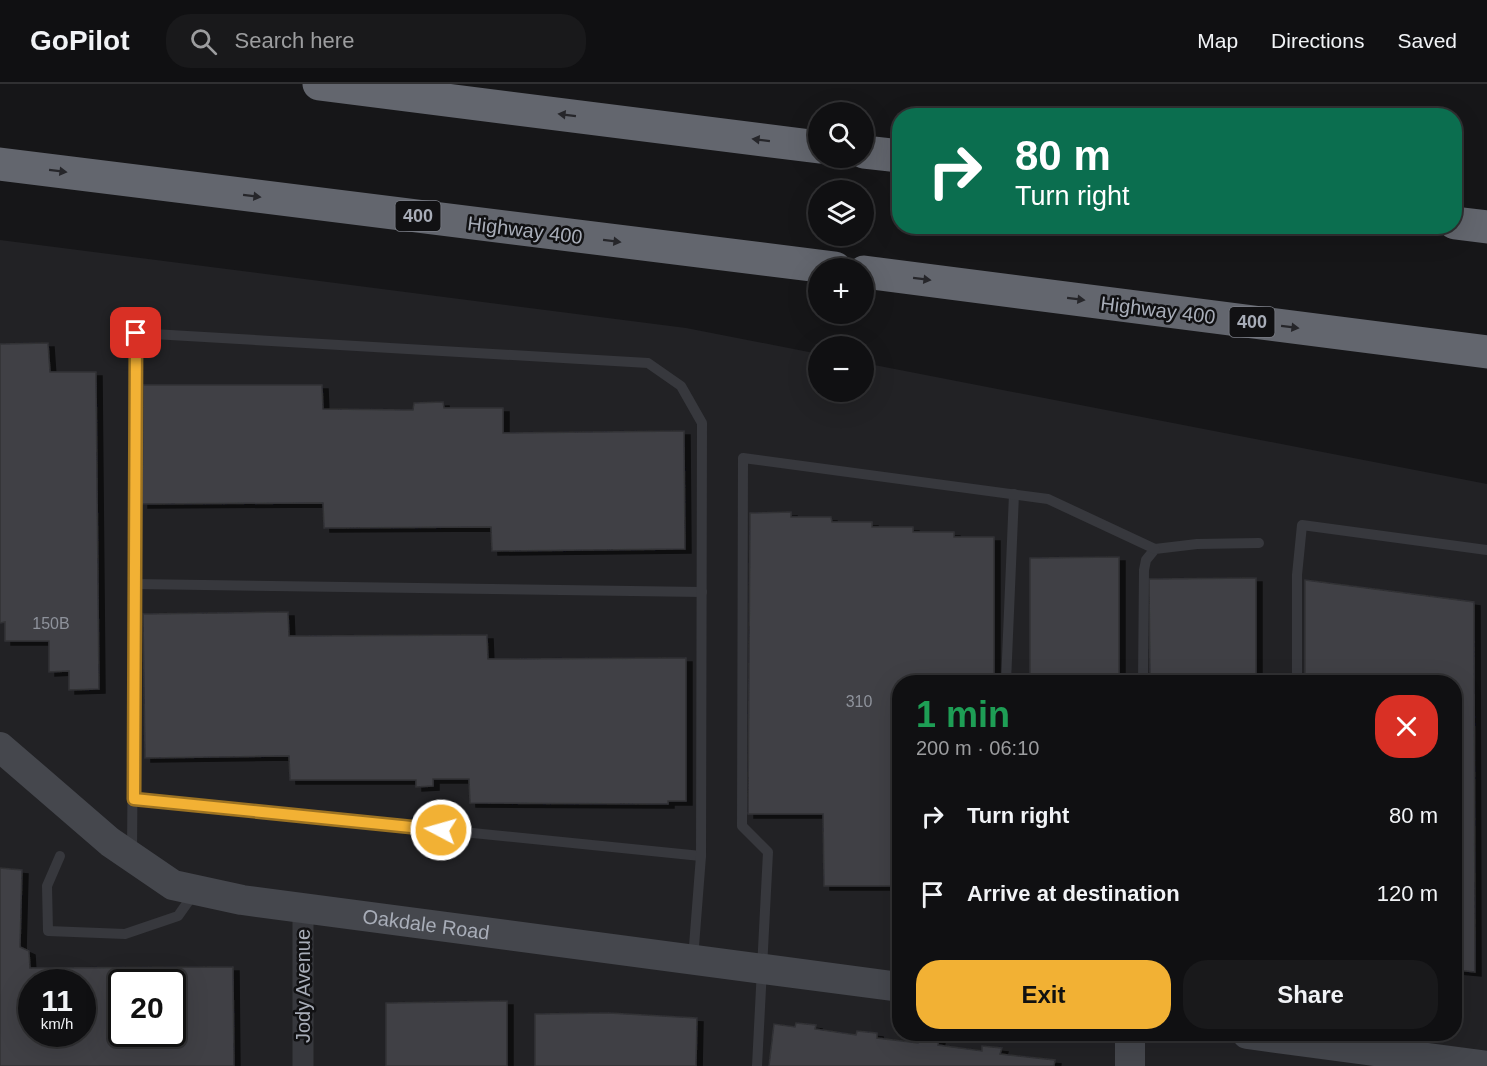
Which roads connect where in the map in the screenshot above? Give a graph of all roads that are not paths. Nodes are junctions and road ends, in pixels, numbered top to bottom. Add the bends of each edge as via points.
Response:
1 (319, 84) edge
2 (808, 146) edge
3 (874, 153) edge
4 (892, 155) edge
5 (0, 164) edge
6 (1462, 224) edge
7 (1487, 227) edge
8 (808, 265) edge
9 (874, 273) edge
10 (1487, 352) edge
11 (1014, 494) junction
12 (1260, 543) dead end
13 (1155, 549) junction
14 (1487, 550) edge
15 (134, 584) junction
16 (702, 592) junction
17 (1006, 675) edge
18 (1143, 675) edge
19 (1297, 675) edge
20 (0, 747) edge
21 (134, 799) junction
22 (60, 856) dead end
23 (701, 856) junction
24 (132, 857) junction
25 (197, 890) junction
26 (303, 907) junction
27 (693, 959) junction
28 (761, 968) junction
29 (892, 986) edge
30 (1130, 1041) edge
31 (1320, 1041) edge
32 (1452, 1064) edge
33 (303, 1066) edge
34 (757, 1066) edge
35 (1130, 1066) edge
36 (1487, 1066) edge

2 -> 1 highway
3 - 4 highway
5 -> 8 highway, Highway 400 / 400
6 - 7 highway
9 -> 10 highway, Highway 400 / 400
11 - 13 lane via 1048,499
11 - 17 lane
11 - 28 lane via 743,458 742,826 768,852
12 - 13 lane
13 - 18 lane via 1144,570
14 - 19 lane via 1302,525 1297,575
15 - 16 lane
15 - 16 lane via 136,333 648,363 681,386 702,423
15 - 21 lane
16 - 23 lane
20 - 24 street, Oakdale Road
21 - 23 lane
21 - 24 lane
22 - 25 lane via 47,886 48,932 125,934 178,916
23 - 27 lane
24 - 25 street, Oakdale Road via 173,885
25 - 26 street, Oakdale Road
26 - 27 street, Oakdale Road
26 - 33 street, Jody Avenue
27 - 28 street, Oakdale Road
28 - 29 street, Oakdale Road
28 - 34 lane
30 - 35 street
31 - 32 street
32 - 36 street

